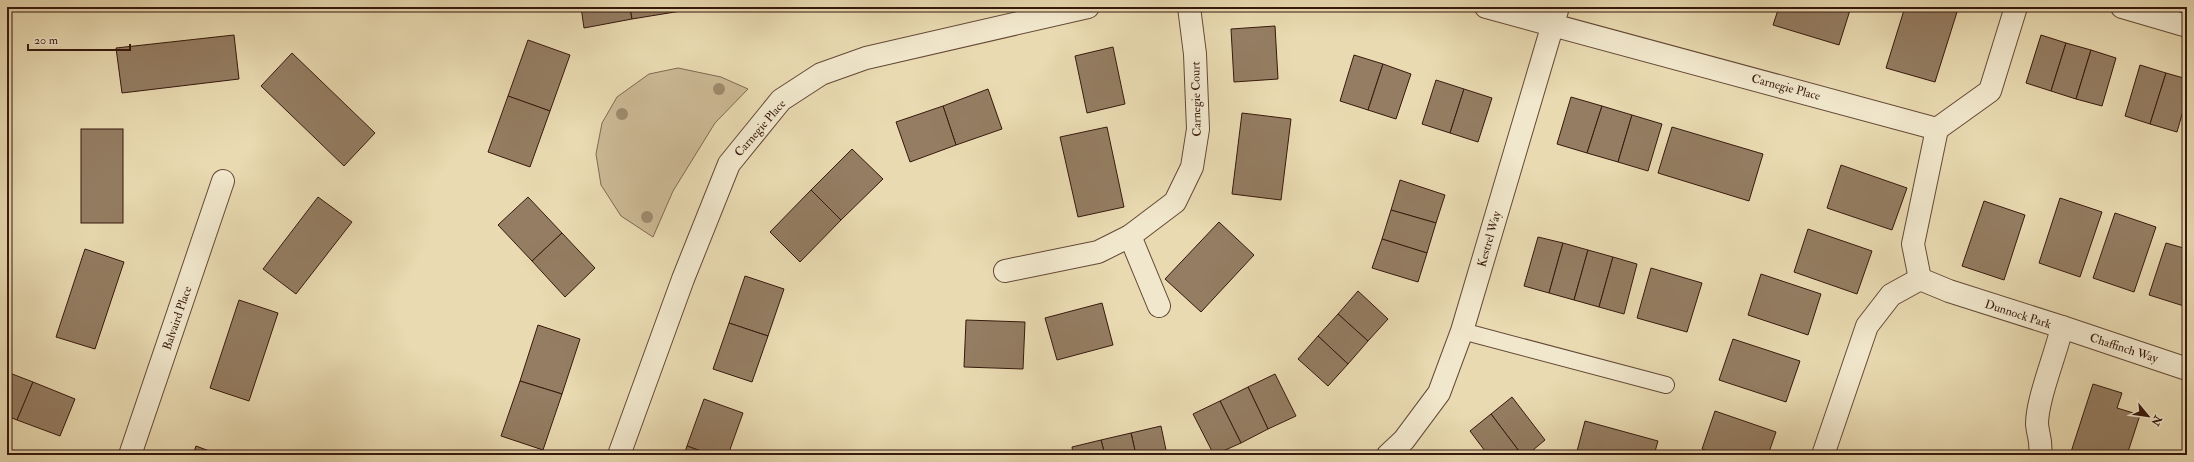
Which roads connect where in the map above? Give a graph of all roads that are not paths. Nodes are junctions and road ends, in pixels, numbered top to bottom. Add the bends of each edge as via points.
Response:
1 (1088, 7) edge
2 (1189, 7) edge
3 (1486, 7) edge
4 (2016, 7) edge
5 (2122, 7) edge
6 (1555, 16) edge
7 (2187, 26) edge
8 (1937, 129) junction
9 (223, 181) dead end
10 (1130, 236) junction
11 (1005, 271) dead end
12 (1920, 279) junction
13 (1159, 306) dead end
14 (2062, 327) junction
15 (1462, 331) junction
16 (2187, 369) edge
17 (1666, 385) dead end
18 (130, 455) edge
19 (619, 455) edge
20 (1388, 455) edge
21 (1823, 455) edge
22 (2040, 455) edge

1 - 19 street, Carnegie Place via 866,58 821,74 781,100 729,164
2 - 10 street, Carnegie Court via 1195,54 1198,129 1192,167 1175,202
3 - 6 street, Carnegie Place
4 - 8 street via 1990,92
5 - 7 street
6 - 8 street, Carnegie Place
6 - 15 street, Kestrel Way
8 - 12 street via 1913,244
9 - 18 street, Balvaird Place
10 - 11 street, Carnegie Court via 1098,252
10 - 13 street
12 - 14 street, Dunnock Park via 1949,291
12 - 21 street via 1891,295 1867,326
14 - 16 street, Chaffinch Way
14 - 22 street, Dunnock Park via 2038,417 2037,424 2042,442
15 - 17 lane
15 - 20 street, Kestrel Way via 1439,393 1404,440

